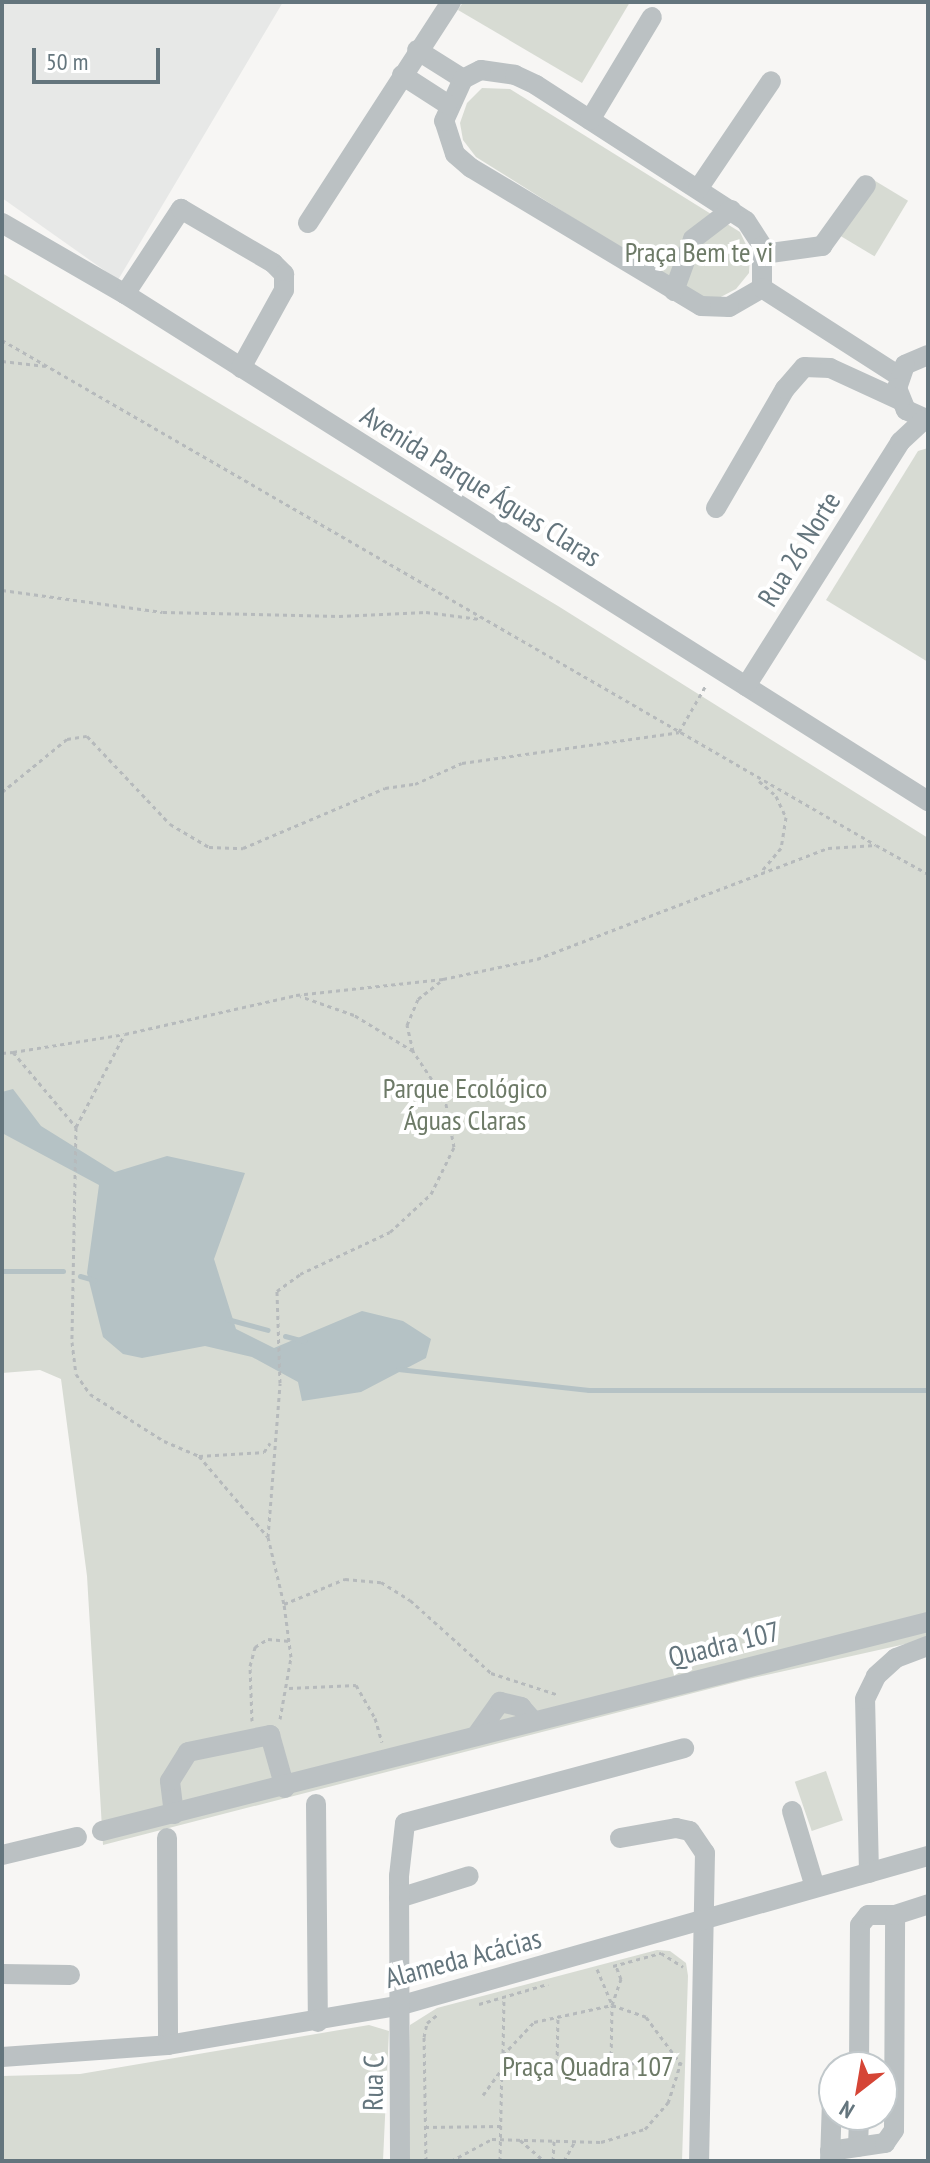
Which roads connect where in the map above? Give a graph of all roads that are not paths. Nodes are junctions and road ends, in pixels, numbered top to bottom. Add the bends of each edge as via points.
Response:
1 (451, 2) edge
2 (652, 17) dead end
3 (417, 50) junction
4 (402, 75) junction
5 (463, 79) junction
6 (771, 81) dead end
7 (447, 104) junction
8 (590, 120) junction
9 (866, 185) dead end
10 (698, 189) junction
11 (731, 210) junction
12 (2, 223) edge
13 (308, 223) dead end
14 (763, 254) junction
15 (762, 288) junction
16 (674, 291) junction
17 (125, 294) junction
18 (928, 355) edge
19 (241, 368) junction
20 (902, 371) junction
21 (914, 412) edge
22 (716, 508) dead end
23 (746, 686) junction
24 (928, 801) edge
25 (928, 1622) edge
26 (928, 1646) edge
27 (684, 1748) dead end
28 (285, 1788) junction
29 (316, 1804) dead end
30 (792, 1811) dead end
31 (174, 1814) junction
32 (102, 1831) dead end
33 (77, 1837) dead end
34 (167, 1838) dead end
35 (620, 1838) dead end
36 (2, 1855) edge
37 (928, 1856) edge
38 (869, 1873) junction
39 (469, 1876) dead end
40 (815, 1887) junction
41 (399, 1898) junction
42 (928, 1904) edge
43 (895, 1915) junction
44 (704, 1919) junction
45 (2, 1974) edge
46 (70, 1975) dead end
47 (402, 2005) junction
48 (318, 2022) junction
49 (168, 2045) junction
50 (859, 2051) edge
51 (2, 2057) edge
52 (831, 2131) edge
53 (858, 2131) edge
54 (858, 2147) junction
55 (830, 2156) edge
56 (400, 2161) edge
57 (699, 2161) edge

1 - 3 street
2 - 8 street
3 - 4 street
3 - 5 street
4 - 7 street
4 - 13 street
5 - 7 street
5 - 8 street via 481,70 515,75
6 - 10 street
7 - 16 street via 447,136 455,154 471,168
8 - 10 street
9 - 14 street via 822,246
10 - 11 street
11 - 14 street via 755,229
11 - 16 street via 693,239
12 - 17 street, Avenida Parque Águas Claras
14 - 15 street
15 - 16 street via 743,302 717,310
15 - 20 street
17 - 19 street, Avenida Parque Águas Claras
17 - 19 street via 181,209 273,263 284,274 284,290
18 - 20 street
19 - 23 street, Avenida Parque Águas Claras
20 - 21 street
21 - 22 street via 830,368 804,367 785,389
21 - 23 street, Rua 26 Norte
23 - 24 street, Avenida Parque Águas Claras
25 - 28 street, Quadra 107
26 - 38 street via 896,1658 876,1676 865,1699
27 - 41 street, Rua C via 405,1823
28 - 31 street, Quadra 107
28 - 31 street via 261,1736 180,1758 170,1781
29 - 48 street
30 - 40 street
31 - 32 street, Quadra 107
33 - 36 street
34 - 49 street
35 - 44 street via 660,1827 690,1831 705,1853
37 - 38 street, Alameda Acácias
38 - 40 street, Alameda Acácias
39 - 41 street
40 - 44 street, Alameda Acácias
41 - 47 street, Rua C
42 - 43 street
43 - 50 street via 868,1915 860,1925
43 - 54 street via 894,2130 885,2143
44 - 47 street, Alameda Acácias
44 - 57 street
45 - 46 street
47 - 48 street, Alameda Acácias
47 - 56 street, Rua C
48 - 49 street, Alameda Acácias
49 - 51 street, Alameda Acácias
52 - 55 street
53 - 54 street
54 - 55 street

